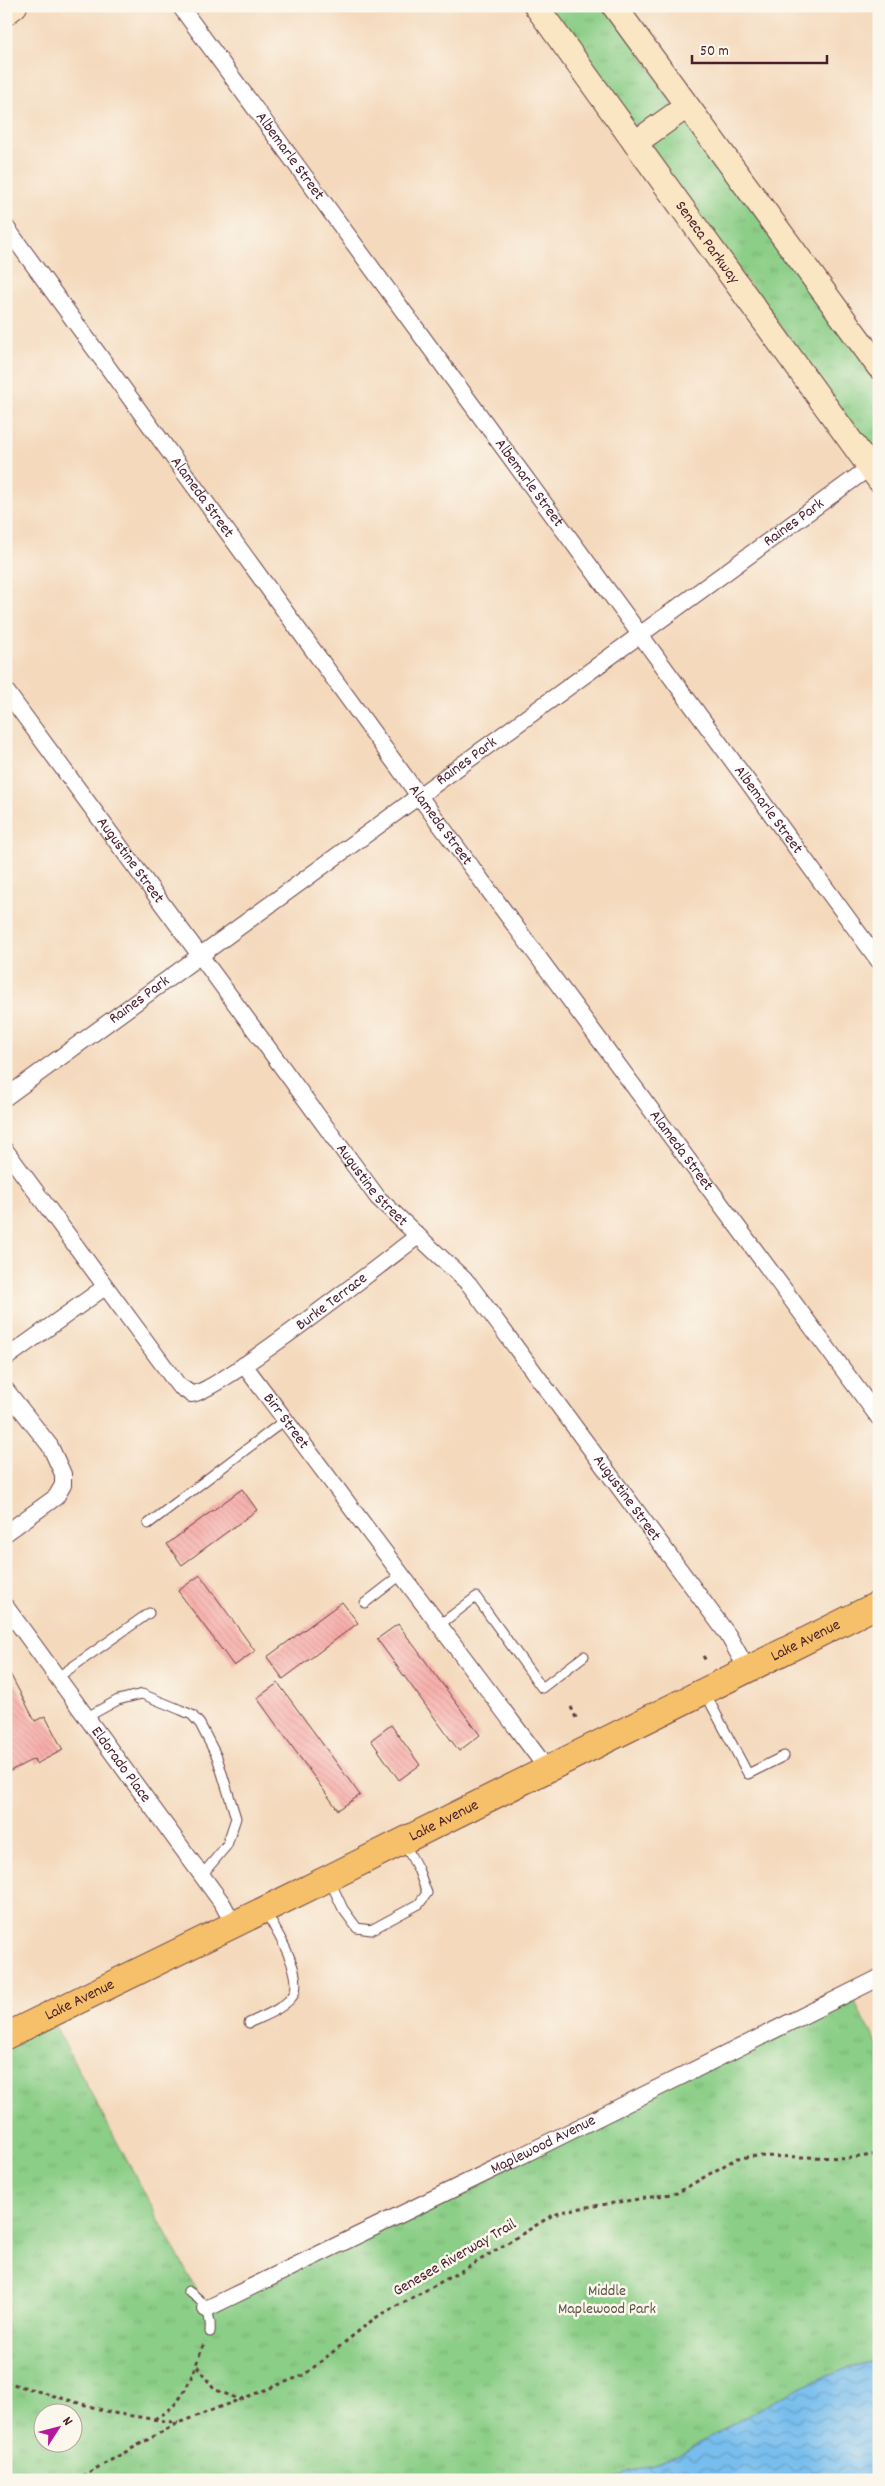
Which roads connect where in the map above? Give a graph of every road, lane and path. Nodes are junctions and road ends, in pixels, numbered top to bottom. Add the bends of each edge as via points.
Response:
1 (15, 6) edge
2 (180, 6) edge
3 (536, 6) edge
4 (614, 6) edge
5 (6, 13) edge
6 (687, 106) junction
7 (635, 143) junction
8 (6, 227) edge
9 (879, 367) edge
10 (876, 469) edge
11 (640, 634) junction
12 (6, 690) edge
13 (419, 796) junction
14 (200, 955) junction
15 (879, 960) edge
16 (6, 1097) edge
17 (6, 1151) edge
18 (418, 1236) junction
19 (105, 1287) junction
20 (6, 1358) edge
21 (244, 1365) junction
22 (6, 1390) edge
23 (879, 1418) edge
24 (285, 1420) junction
25 (148, 1524) dead end
26 (6, 1533) edge
27 (401, 1575) junction
28 (365, 1603) dead end
29 (879, 1604) edge
30 (6, 1606) edge
31 (149, 1613) dead end
32 (438, 1626) junction
33 (584, 1656) dead end
34 (703, 1656) dead end
35 (707, 1662) dead end
36 (747, 1669) junction
37 (58, 1677) junction
38 (704, 1691) junction
39 (571, 1708) dead end
40 (86, 1717) junction
41 (577, 1720) dead end
42 (784, 1756) dead end
43 (548, 1770) junction
44 (403, 1840) junction
45 (202, 1875) junction
46 (329, 1878) junction
47 (264, 1909) junction
48 (234, 1924) junction
49 (879, 1978) edge
50 (249, 2023) dead end
51 (6, 2036) edge
52 (879, 2154) edge
53 (188, 2291) dead end
54 (206, 2308) junction
55 (210, 2332) joint
56 (197, 2366) junction
57 (6, 2382) edge
58 (241, 2400) junction
59 (152, 2420) junction
60 (178, 2423) junction
61 (75, 2480) edge

1 - 5 street
2 - 11 street, Albemarle Street
3 - 7 street, Seneca Parkway
4 - 6 street
6 - 7 street
6 - 9 street
7 - 10 street, Seneca Parkway
8 - 13 street, Alameda Street
10 - 11 street, Raines Park
11 - 13 street, Raines Park
11 - 15 street, Albemarle Street
12 - 14 street, Augustine Street
13 - 14 street, Raines Park
13 - 23 street, Alameda Street
14 - 16 street, Raines Park
14 - 18 street, Augustine Street via 378,1198
17 - 19 street
18 - 21 street, Burke Terrace
18 - 36 street, Augustine Street via 469,1284 728,1635
19 - 20 street
19 - 21 street via 178,1385 186,1391 197,1394
21 - 24 street, Birr Street
22 - 26 street via 50,1446 63,1474 63,1485 56,1496
24 - 25 lane
24 - 27 street, Birr Street
27 - 28 lane
27 - 32 street, Birr Street
29 - 36 main road, Lake Avenue
30 - 37 street, Eldorado Place
31 - 37 lane
32 - 33 lane via 476,1597 542,1688
32 - 43 street, Birr Street
34 - 35 path
36 - 38 main road, Lake Avenue
37 - 40 street, Eldorado Place
38 - 42 lane via 748,1774
38 - 43 main road, Lake Avenue
39 - 41 path
40 - 45 street, Eldorado Place
40 - 45 lane via 118,1700 142,1694 192,1715 200,1724 217,1757 236,1818 227,1844
43 - 44 main road, Lake Avenue
44 - 46 main road, Lake Avenue
44 - 46 lane via 426,1893 419,1904 370,1930 357,1928 343,1909
45 - 48 street, Eldorado Place
46 - 47 main road, Lake Avenue
47 - 48 main road, Lake Avenue
47 - 50 lane via 293,1966 297,1983 293,1996 281,2007
48 - 51 main road, Lake Avenue
49 - 54 street, Maplewood Avenue
52 - 58 path, Genesee Riverway Trail via 852,2158 737,2158 677,2193 569,2210 551,2216 472,2265 375,2318 304,2375
53 - 54 lane
54 - 55 lane
55 - 56 path
56 - 58 path via 214,2390
56 - 59 path via 177,2402
57 - 59 path via 113,2413
58 - 60 path, Genesee Riverway Trail
59 - 60 path
60 - 61 path, Genesee Riverway Trail

